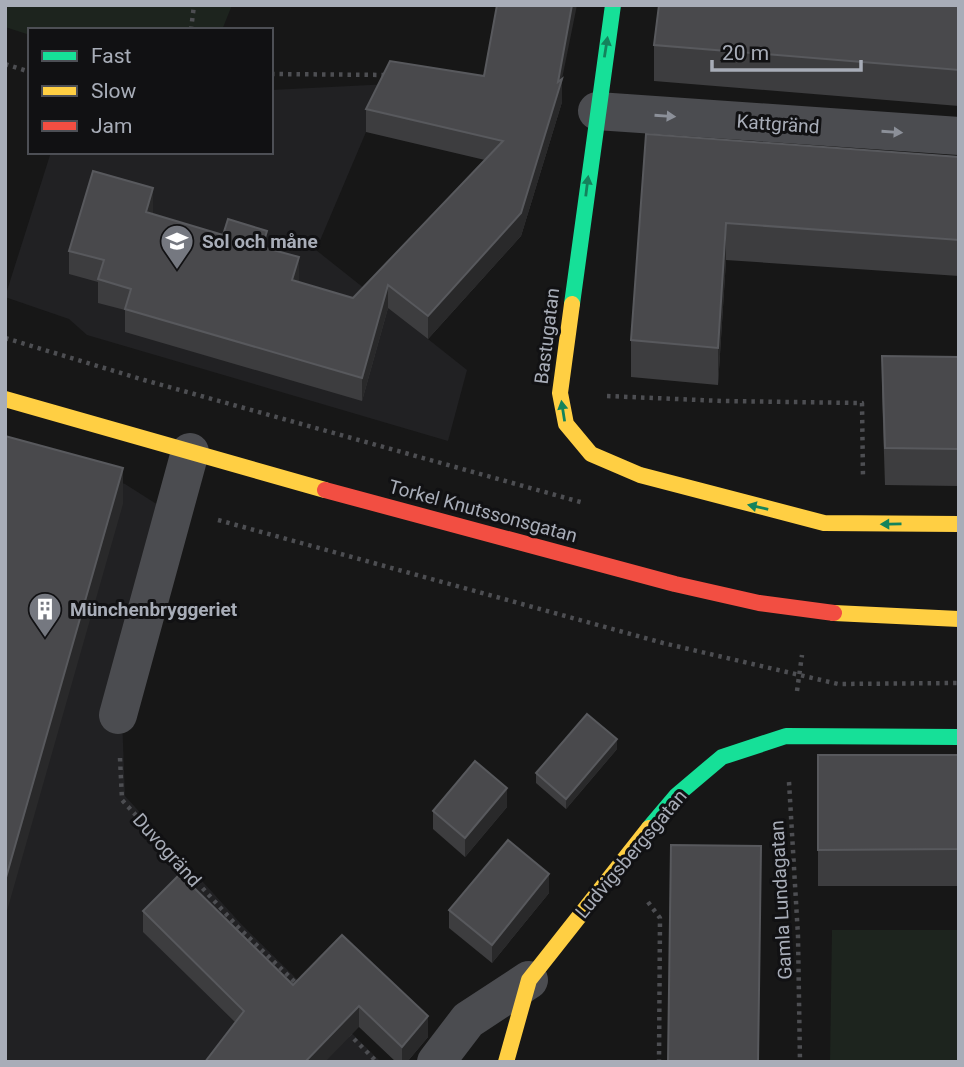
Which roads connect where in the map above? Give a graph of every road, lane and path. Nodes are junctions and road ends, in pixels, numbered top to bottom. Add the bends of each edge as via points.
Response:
1 (194, 5) edge
2 (613, 5) edge
3 (191, 28) edge
4 (5, 64) edge
5 (28, 71) edge
6 (273, 74) edge
7 (391, 75) edge
8 (597, 111) junction
9 (959, 136) edge
10 (5, 338) edge
11 (560, 393) junction
12 (5, 399) edge
13 (190, 452) junction
14 (863, 472) dead end
15 (591, 505) dead end
16 (176, 508) junction
17 (959, 524) edge
18 (959, 619) edge
19 (959, 683) edge
20 (118, 715) joint
21 (786, 736) junction
22 (959, 737) edge
23 (660, 918) dead end
24 (529, 980) junction
25 (308, 995) edge
26 (348, 1033) edge
27 (377, 1062) edge
28 (436, 1062) edge
29 (506, 1062) edge
30 (659, 1062) edge
31 (800, 1062) edge

1 - 3 path
8 -> 2 street, Bastugatan
4 - 5 path
6 - 7 path
8 -> 9 street, Kattgränd
11 -> 8 street, Bastugatan
10 - 15 path
11 - 14 path via 862,403
17 -> 11 street, Bastugatan via 824,523 640,475 591,454 565,424
12 - 13 street, Torkel Knutssonsgatan
13 - 16 street
13 - 18 street, Torkel Knutssonsgatan via 759,603 848,615
16 - 19 path via 663,643 838,684
16 - 20 street
20 - 25 path, Duvogränd via 122,800 238,927
21 - 22 street, Ludvigsbergsgatan
21 - 24 street, Ludvigsbergsgatan via 722,757 677,795
21 - 31 path, Gamla Lundagatan
23 - 30 path
24 - 28 street, Ludvigsbergsgatan via 468,1020
24 - 29 street, Ludvigsbergsgatan
26 - 27 path

